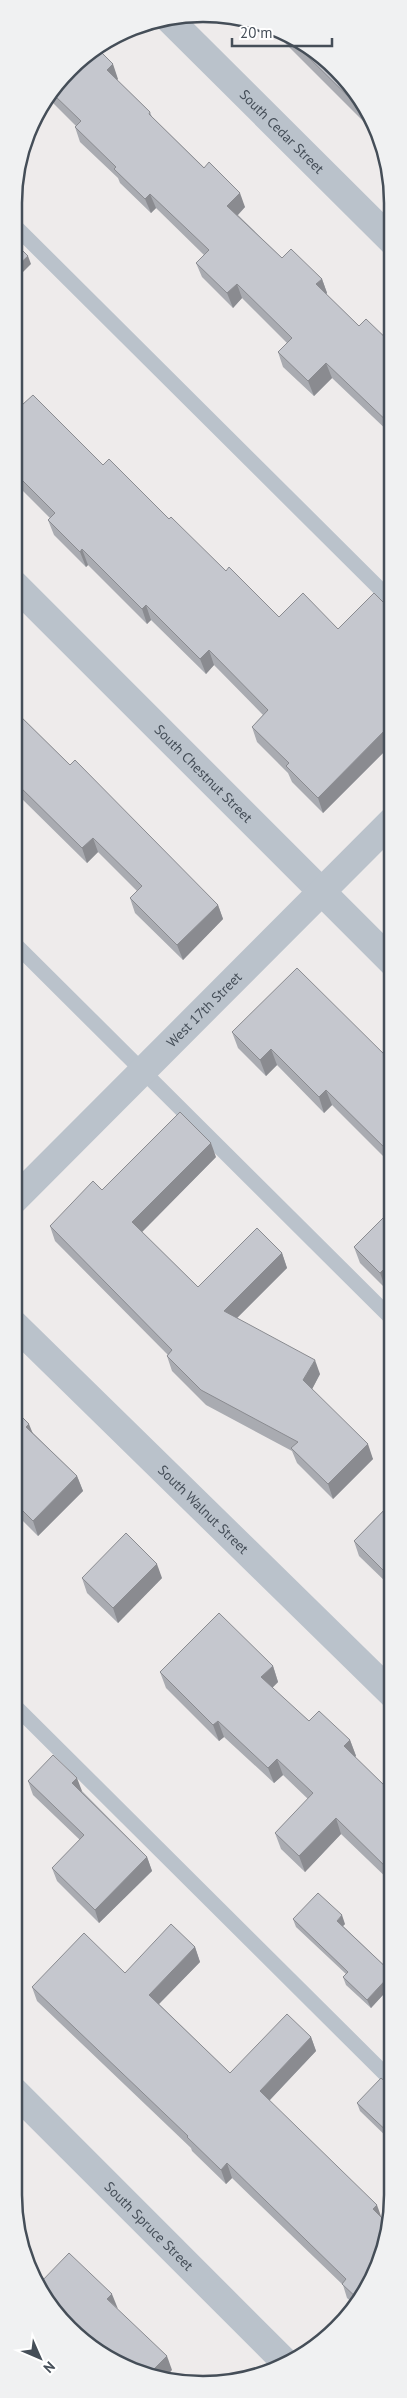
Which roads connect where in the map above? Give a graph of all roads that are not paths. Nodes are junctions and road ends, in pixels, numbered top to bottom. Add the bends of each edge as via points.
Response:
1 (175, 25) edge
2 (22, 233) edge
3 (384, 233) edge
4 (22, 592) edge
5 (384, 593) edge
6 (384, 829) edge
7 (321, 892) junction
8 (22, 951) edge
9 (384, 954) edge
10 (143, 1071) junction
11 (22, 1192) edge
12 (384, 1311) edge
13 (22, 1332) edge
14 (384, 1686) edge
15 (22, 1713) edge
16 (384, 2073) edge
17 (22, 2099) edge
18 (281, 2358) edge

1 - 3 street, South Cedar Street
2 - 5 lane
4 - 7 street, South Chestnut Street
6 - 7 street, West 17th Street
7 - 9 street, South Chestnut Street
7 - 10 street, West 17th Street
8 - 10 lane
10 - 11 street, West 17th Street
10 - 12 lane
13 - 14 street, South Walnut Street
15 - 16 lane
17 - 18 street, South Spruce Street

